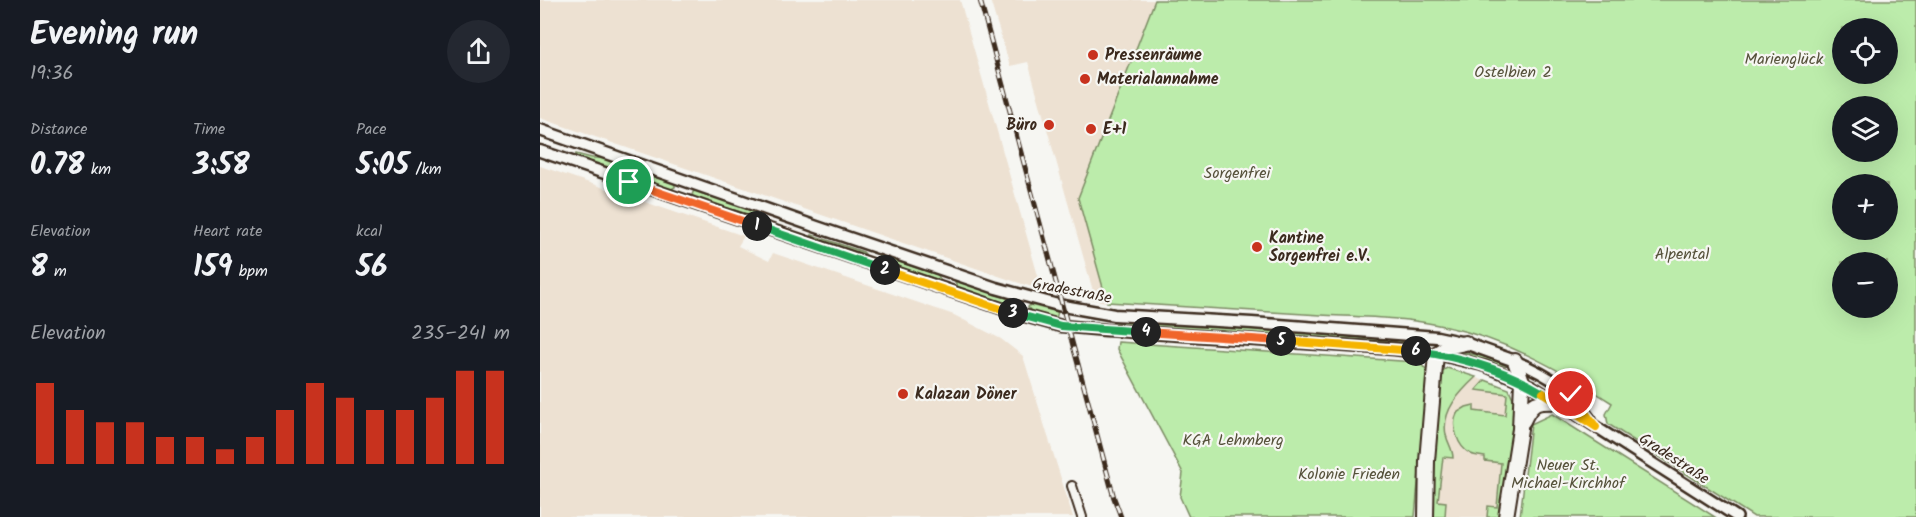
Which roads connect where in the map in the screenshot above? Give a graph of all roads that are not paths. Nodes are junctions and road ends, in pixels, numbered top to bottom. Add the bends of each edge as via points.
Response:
1 (540, 130) edge
2 (540, 151) edge
3 (1465, 343) junction
4 (1436, 354) junction
5 (1515, 361) junction
6 (1522, 381) junction
7 (1558, 402) junction
8 (1596, 427) junction
9 (1520, 429) junction
10 (1072, 486) dead end
11 (1082, 517) edge
12 (1426, 517) edge
13 (1506, 517) edge
14 (1737, 517) edge

1 - 3 main road, Gradestraße via 850,238 1058,305 1114,315 1418,335
2 - 4 main road, Gradestraße via 944,290 1061,326
3 - 4 highway
3 - 5 main road, Gradestraße
4 - 6 street, Gradestraße via 1485,366
4 - 12 highway
5 - 6 highway
5 - 8 street, Gradestraße via 1553,378
6 - 7 street, Gradestraße
6 - 9 highway
7 - 8 street, Gradestraße
7 - 9 highway via 1533,404
8 - 14 street, Gradestraße
9 - 13 highway
10 - 11 street

